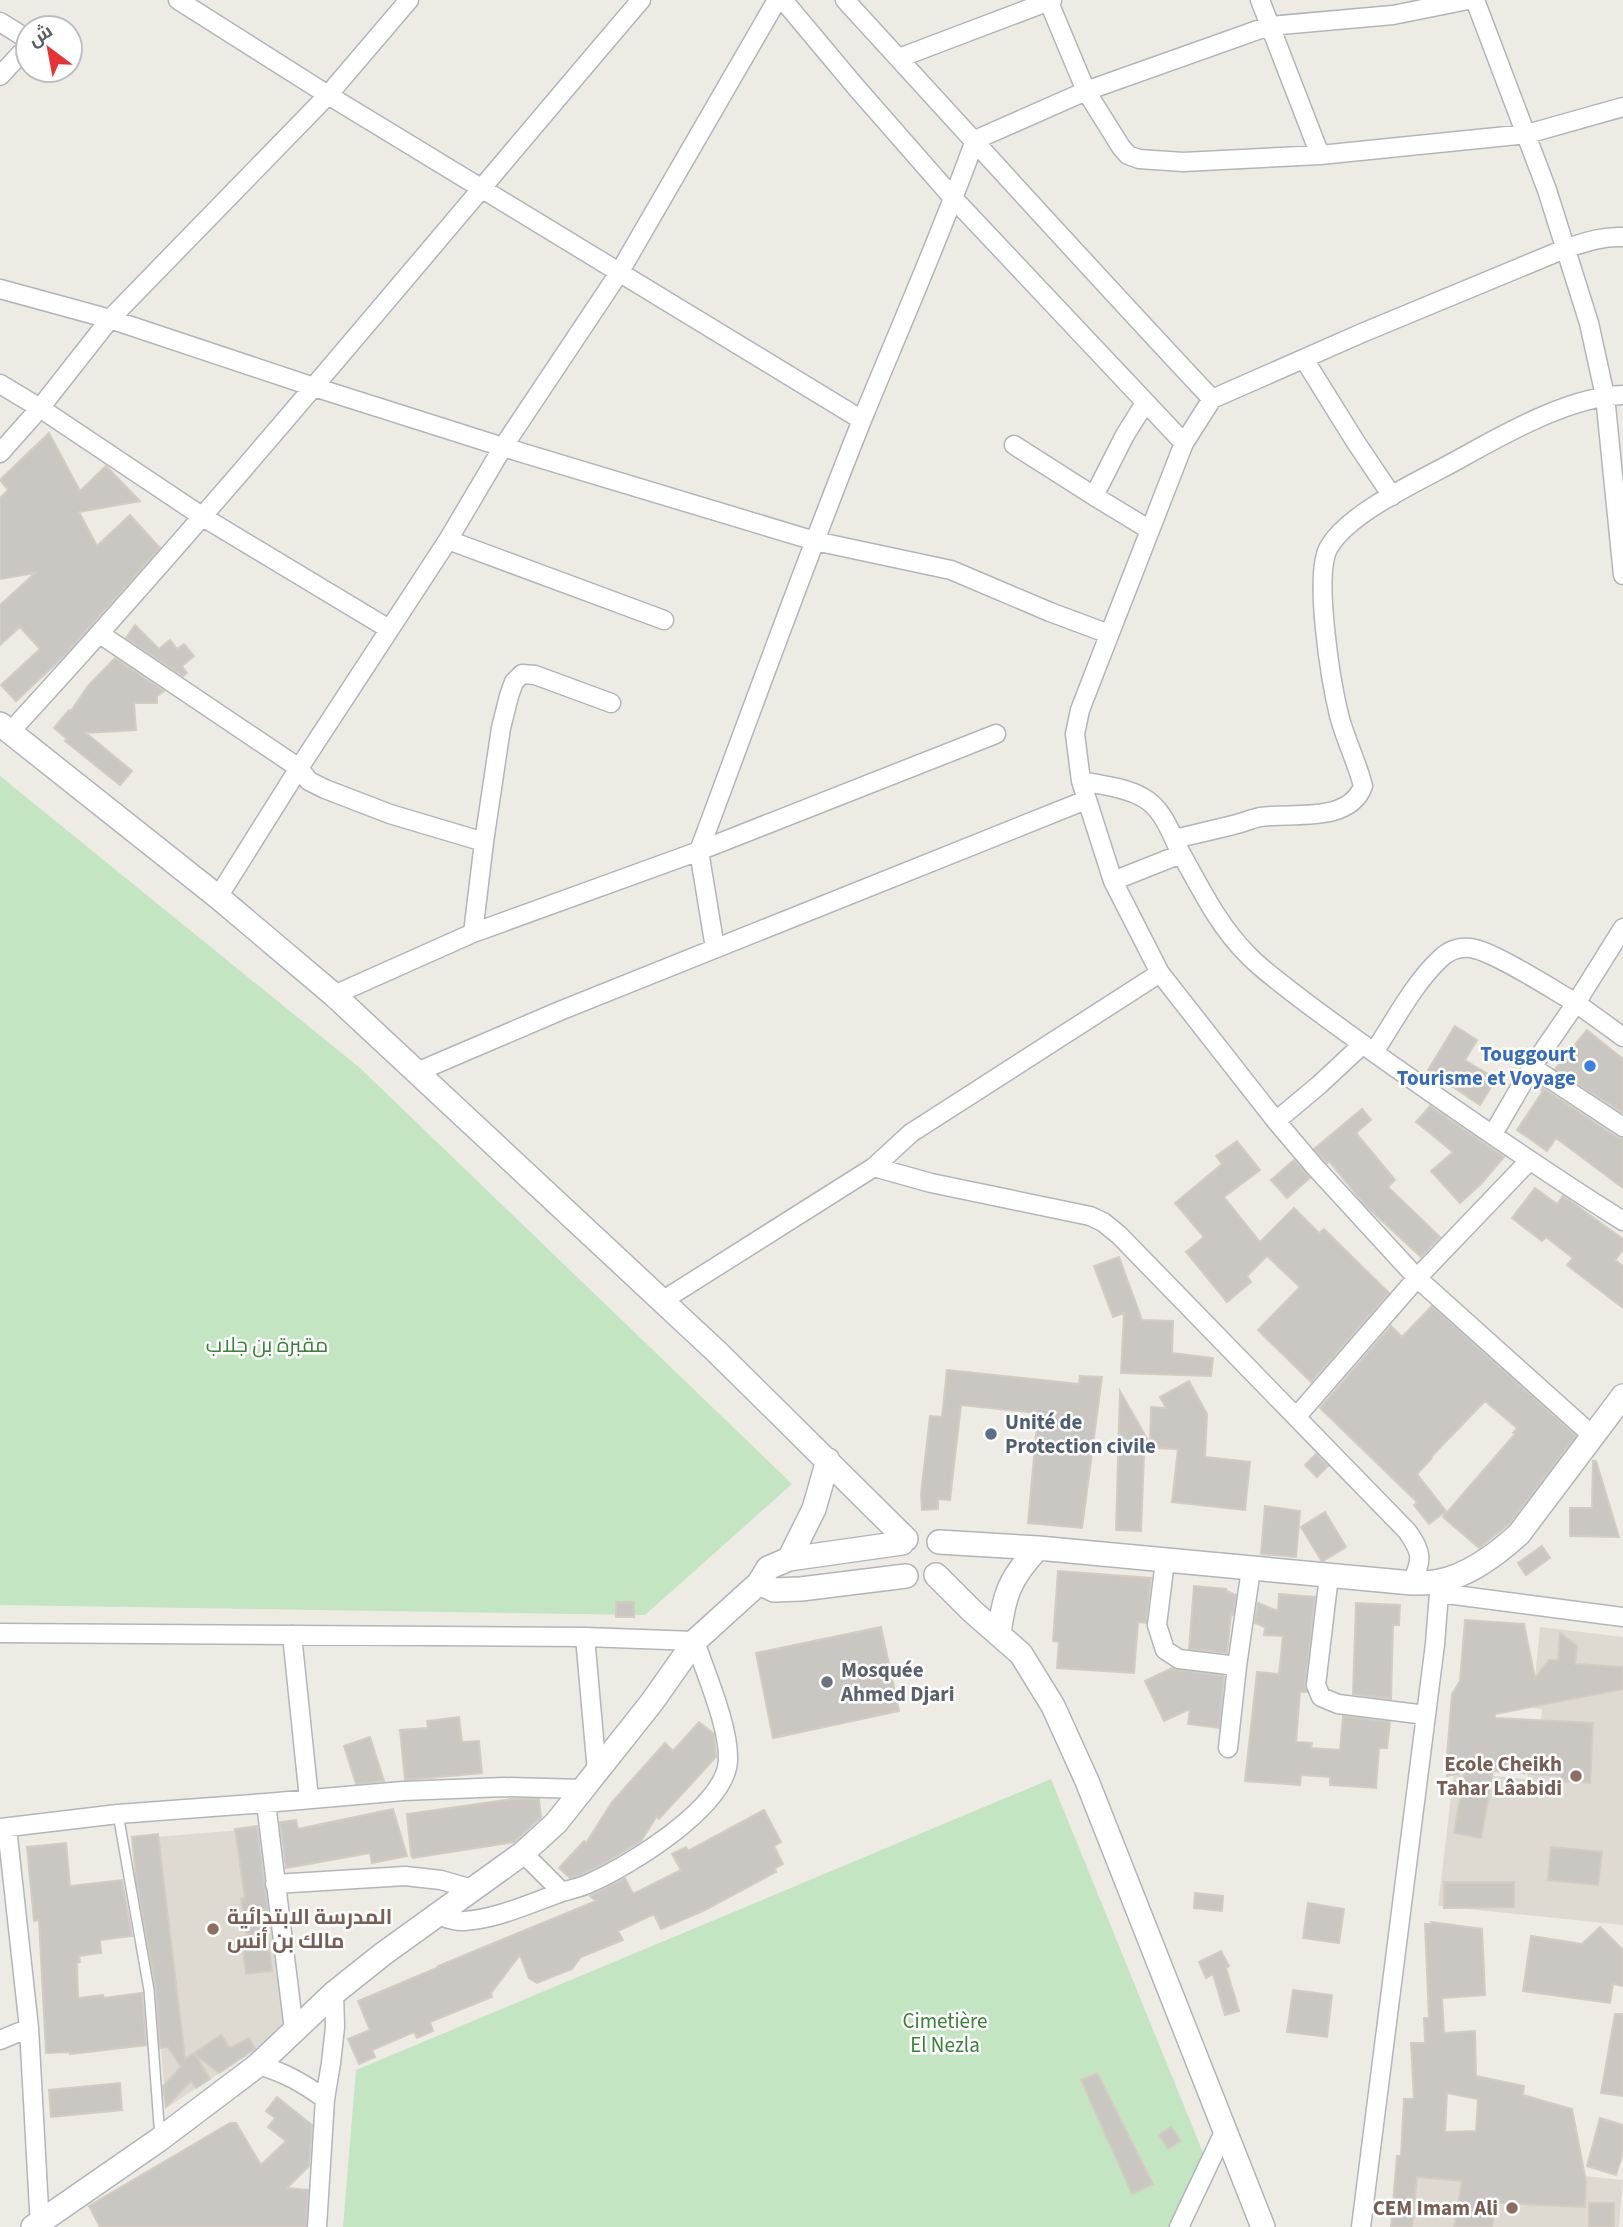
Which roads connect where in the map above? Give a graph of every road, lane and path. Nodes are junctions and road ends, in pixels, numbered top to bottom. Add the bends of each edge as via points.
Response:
1 (178, 0) edge
2 (409, 0) edge
3 (641, 0) edge
4 (777, 0) edge
5 (783, 0) edge
6 (845, 0) edge
7 (1050, 0) edge
8 (1260, 0) edge
9 (1468, 0) edge
10 (1475, 0) edge
11 (0, 22) edge
12 (1269, 26) junction
13 (899, 58) junction
14 (0, 76) edge
15 (1086, 91) junction
16 (328, 95) junction
17 (1623, 107) edge
18 (1527, 134) junction
19 (975, 140) junction
20 (1320, 155) junction
21 (481, 188) junction
22 (954, 199) junction
23 (1623, 237) edge
24 (1567, 248) junction
25 (619, 273) junction
26 (0, 289) edge
27 (110, 319) junction
28 (1304, 359) junction
29 (0, 384) edge
30 (314, 387) junction
31 (1614, 395) edge
32 (1212, 399) junction
33 (1145, 403) junction
34 (40, 408) junction
35 (862, 420) junction
36 (1184, 443) junction
37 (1014, 445) dead end
38 (503, 447) junction
39 (0, 453) edge
40 (1094, 496) junction
41 (1392, 496) junction
42 (203, 517) junction
43 (1150, 530) junction
44 (448, 540) junction
45 (815, 541) junction
46 (1623, 575) edge
47 (664, 620) dead end
48 (389, 629) junction
49 (100, 634) junction
50 (1109, 634) junction
51 (611, 703) dead end
52 (5, 728) edge
53 (996, 734) dead end
54 (299, 768) junction
55 (1080, 780) junction
56 (1086, 800) junction
57 (484, 842) junction
58 (1177, 846) junction
59 (699, 850) junction
60 (1113, 881) junction
61 (218, 897) junction
62 (1622, 931) edge
63 (473, 933) junction
64 (715, 948) junction
65 (1160, 973) junction
66 (334, 995) junction
67 (1576, 1003) junction
68 (1623, 1037) edge
69 (1368, 1048) junction
70 (1532, 1067) junction
71 (417, 1072) junction
72 (1276, 1121) junction
73 (1623, 1127) edge
74 (1493, 1134) junction
75 (1529, 1161) junction
76 (874, 1167) junction
77 (1623, 1221) edge
78 (1417, 1278) junction
79 (662, 1301) junction
80 (1623, 1396) edge
81 (1297, 1416) junction
82 (1593, 1436) junction
83 (828, 1460) junction
84 (904, 1541) junction
85 (939, 1542) junction
86 (1038, 1548) junction
87 (789, 1559) junction
88 (1165, 1561) junction
89 (1251, 1569) junction
90 (936, 1575) junction
91 (906, 1576) junction
92 (1329, 1576) junction
93 (759, 1583) junction
94 (1412, 1583) junction
95 (1440, 1587) junction
96 (1623, 1617) edge
97 (0, 1633) edge
98 (999, 1634) junction
99 (292, 1635) junction
100 (585, 1637) junction
101 (695, 1641) junction
102 (1237, 1666) junction
103 (1426, 1715) junction
104 (1228, 1748) dead end
105 (590, 1780) junction
106 (309, 1799) junction
107 (266, 1803) junction
108 (118, 1814) junction
109 (4, 1828) edge
110 (523, 1853) junction
111 (275, 1884) junction
112 (472, 1889) junction
113 (562, 1892) junction
114 (437, 1915) junction
115 (334, 1993) junction
116 (29, 2028) junction
117 (294, 2029) junction
118 (0, 2040) edge
119 (258, 2064) junction
120 (325, 2099) junction
121 (1225, 2130) junction
122 (160, 2139) junction
123 (38, 2225) edge
124 (317, 2227) edge
125 (1179, 2227) edge
126 (1264, 2227) edge
127 (1361, 2227) edge

1 - 16 street
2 - 16 street
3 - 21 street
4 - 25 street
5 - 22 street
6 - 13 street
7 - 13 street
7 - 15 street
8 - 12 street
9 - 12 street via 1393,15
10 - 18 street
11 - 14 street via 28,42
12 - 15 street
12 - 20 street
13 - 19 street
15 - 19 street
15 - 20 street via 1121,147 1139,159 1183,162
16 - 21 street
16 - 27 street
17 - 18 street
18 - 20 street
18 - 24 street
19 - 22 street
19 - 32 street
21 - 25 street
21 - 30 street
22 - 33 street
22 - 35 street
23 - 24 street
24 - 28 street
24 - 31 street
25 - 35 street
25 - 38 street
26 - 27 street
27 - 30 street
27 - 34 street
28 - 32 street
28 - 41 street
29 - 34 street
30 - 38 street
30 - 42 street
31 - 41 street via 1544,415
31 - 46 street
32 - 36 street
33 - 36 street
33 - 40 street
34 - 39 street
34 - 42 street
35 - 45 street
36 - 43 street
37 - 40 street
38 - 44 street
38 - 45 street
40 - 43 street
41 - 58 street via 1359,515 1338,535 1328,549 1324,569 1329,659 1339,717 1363,786 1360,793 1353,803 1339,809 1259,817
42 - 48 street
42 - 49 street
43 - 50 street
44 - 47 street
44 - 48 street
45 - 50 street via 951,570
45 - 59 street
48 - 54 street
49 - 52 street
49 - 54 street
50 - 55 street via 1076,725
51 - 57 street via 535,675 518,677 501,728
52 - 61 main road
53 - 59 street
54 - 57 street via 325,789
54 - 61 street
55 - 56 street
55 - 58 street via 1143,797 1167,823
56 - 60 street
56 - 64 street
57 - 63 street
58 - 60 street
58 - 69 street via 1217,918 1247,955
59 - 63 street
59 - 64 street
60 - 65 street
61 - 66 main road
62 - 67 street
63 - 66 street
64 - 71 street
65 - 72 street
65 - 76 street via 911,1133
66 - 71 main road
67 - 68 street
67 - 69 street via 1496,958 1459,948 1440,958
67 - 70 street
69 - 72 street
69 - 74 street
70 - 73 street
70 - 74 street
71 - 79 main road
72 - 78 street
74 - 75 street
75 - 77 street
75 - 78 street
76 - 79 street
76 - 81 street via 1104,1222
78 - 81 street
78 - 82 street
79 - 83 main road
80 - 82 main road
81 - 94 street via 1414,1541 1421,1561
82 - 95 main road via 1519,1534 1500,1551
83 - 84 main road
83 - 87 main road via 814,1509
84 - 85 main road via 920,1533
84 - 87 main road
84 - 91 main road via 898,1550 898,1564
85 - 86 main road
85 - 90 main road via 944,1563
86 - 88 main road
86 - 98 main road via 1009,1587
87 - 93 main road via 768,1569
88 - 89 main road
88 - 102 street via 1157,1625 1165,1650 1179,1659
89 - 92 main road
89 - 102 street
90 - 91 main road via 921,1581
90 - 98 main road
91 - 93 main road via 801,1589 774,1590
92 - 94 main road
92 - 103 street via 1316,1685 1321,1698
93 - 101 main road
94 - 95 main road
95 - 96 street
95 - 103 street
97 - 99 street
98 - 121 main road via 1037,1677 1066,1733
99 - 100 street
99 - 106 street
100 - 101 street
100 - 105 street
101 - 105 main road
101 - 113 street via 727,1744 728,1763 722,1780 688,1821 636,1859 590,1884
102 - 104 street
103 - 127 street
105 - 106 street
105 - 110 main road
106 - 107 street
107 - 108 street
107 - 111 street
108 - 109 street
108 - 122 lane via 149,1990
109 - 116 street
110 - 112 main road
110 - 113 street
111 - 112 street via 405,1876
111 - 117 street
112 - 114 main road
113 - 114 street via 464,1921
114 - 115 main road
115 - 117 main road
115 - 120 street via 335,2027
116 - 118 street
116 - 123 street
117 - 119 main road
119 - 120 street via 305,2084
119 - 122 main road
120 - 124 street
121 - 125 street
121 - 126 main road
122 - 123 main road

